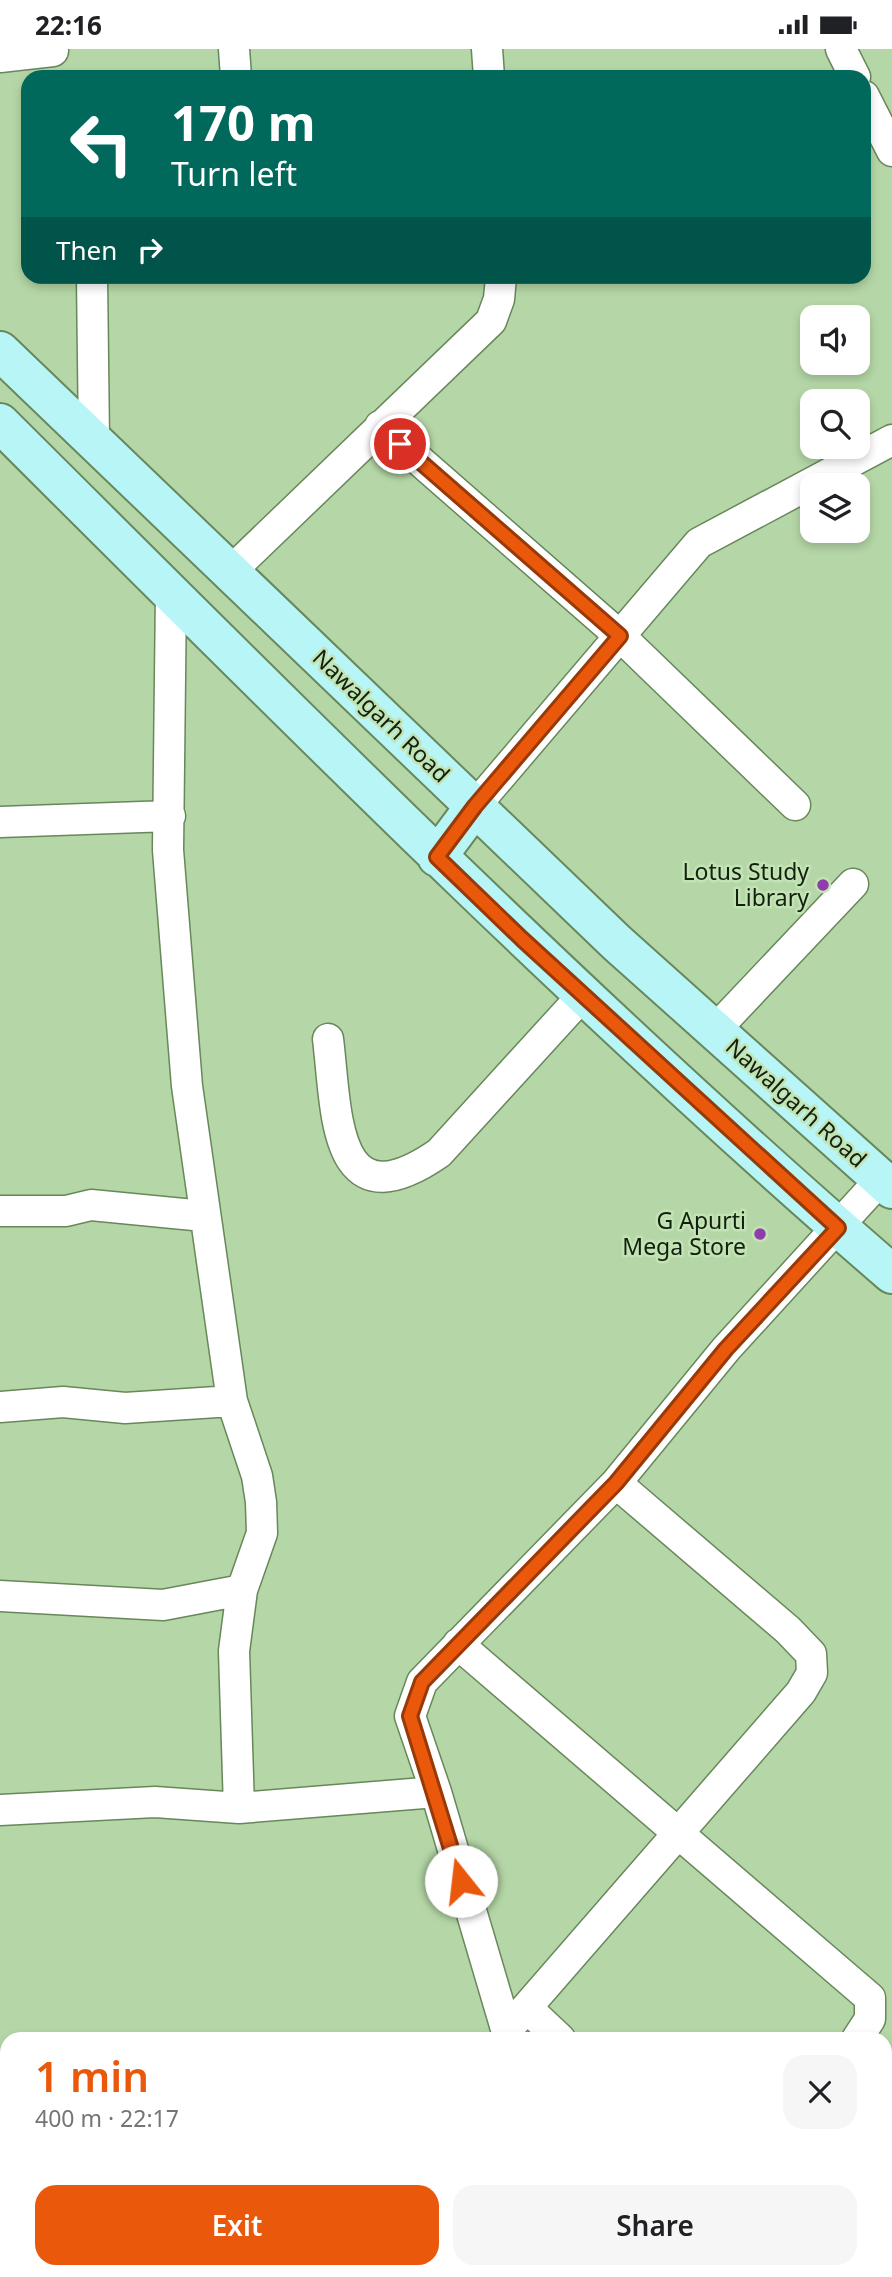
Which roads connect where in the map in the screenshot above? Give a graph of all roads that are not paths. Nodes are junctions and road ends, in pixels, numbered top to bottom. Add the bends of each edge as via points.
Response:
1 (234, 49) edge
2 (487, 49) edge
3 (841, 49) edge
4 (0, 57) edge
5 (55, 59) edge
6 (236, 70) edge
7 (488, 70) edge
8 (852, 70) edge
9 (871, 110) edge
10 (892, 151) edge
11 (92, 284) edge
12 (500, 284) edge
13 (0, 351) edge
14 (0, 422) edge
15 (380, 426) junction
16 (892, 440) edge
17 (94, 441) junction
18 (230, 572) junction
19 (171, 592) junction
20 (620, 636) junction
21 (795, 805) dead end
22 (475, 806) junction
23 (170, 816) junction
24 (0, 822) edge
25 (437, 857) junction
26 (853, 884) dead end
27 (583, 995) junction
28 (715, 1030) junction
29 (328, 1039) dead end
30 (887, 1184) edge
31 (0, 1211) edge
32 (204, 1216) junction
33 (838, 1228) junction
34 (892, 1274) edge
35 (232, 1401) junction
36 (0, 1407) edge
37 (616, 1483) junction
38 (242, 1590) junction
39 (0, 1596) edge
40 (458, 1644) junction
41 (436, 1792) junction
42 (239, 1808) junction
43 (0, 1810) edge
44 (680, 1833) junction
45 (527, 2008) junction
46 (507, 2032) edge
47 (510, 2032) edge
48 (553, 2032) edge
49 (862, 2032) edge

1 - 6 street
2 - 7 street
3 - 8 street
4 - 5 street
9 - 10 street
11 - 17 street
12 - 15 street via 491,321
13 - 17 street, Nawalgarh Road
14 - 19 street
15 - 18 street
15 - 20 street
16 - 20 street via 699,543
17 - 18 street, Nawalgarh Road
18 - 22 street, Nawalgarh Road
19 - 23 street
19 - 25 street
20 - 21 street
20 - 22 street
22 - 25 street
22 - 28 street, Nawalgarh Road
23 - 24 street
23 - 32 street via 168,850 186,1072
25 - 27 street
26 - 28 street
27 - 29 street via 439,1153 418,1167 390,1175 367,1175 352,1165 341,1140
27 - 33 street
28 - 30 street, Nawalgarh Road
30 - 33 street
31 - 32 street via 66,1211 91,1205
32 - 35 street
33 - 34 street
33 - 37 street via 726,1349
35 - 36 street via 125,1408 63,1402
35 - 38 street via 261,1502 262,1533
37 - 40 street
37 - 44 street via 811,1654 812,1673 802,1692
38 - 39 street via 163,1605
38 - 42 street via 234,1651
40 - 41 street via 422,1682 410,1716
40 - 44 street
41 - 42 street
41 - 46 street
42 - 43 street via 155,1802
44 - 45 street
44 - 49 street via 870,1998 870,2019
45 - 47 street
45 - 48 street

